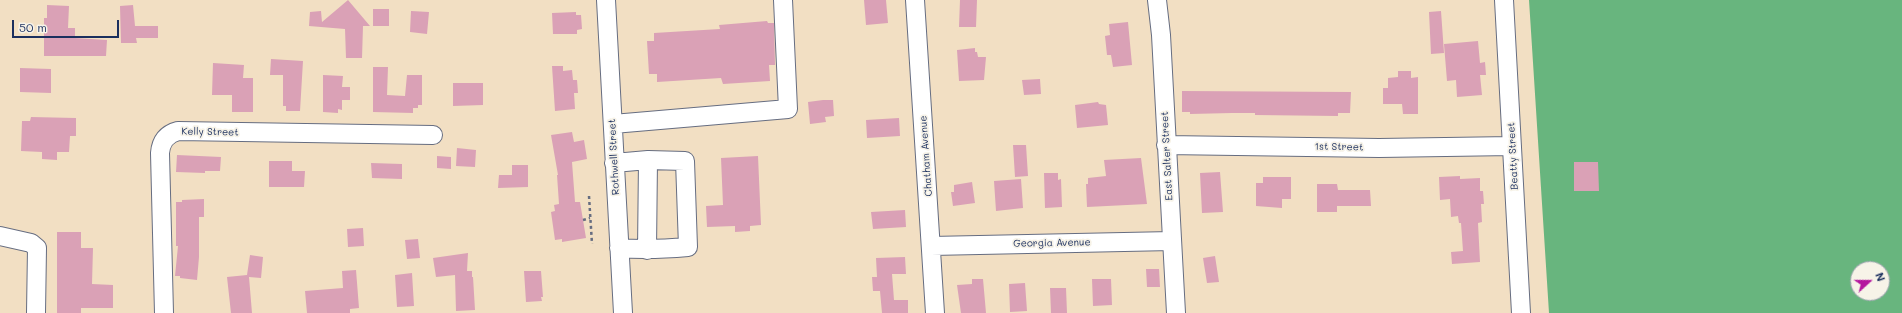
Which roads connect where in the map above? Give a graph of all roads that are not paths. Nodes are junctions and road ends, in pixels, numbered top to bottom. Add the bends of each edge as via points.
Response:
1 (606, 0) edge
2 (783, 0) edge
3 (915, 0) edge
4 (1157, 0) edge
5 (1504, 0) edge
6 (613, 124) junction
7 (433, 135) dead end
8 (1166, 145) junction
9 (1512, 146) junction
10 (648, 160) junction
11 (614, 163) junction
12 (0, 236) edge
13 (1172, 241) junction
14 (931, 246) junction
15 (619, 248) junction
16 (647, 250) junction
17 (36, 313) edge
18 (164, 313) edge
19 (623, 313) edge
20 (935, 313) edge
21 (1176, 313) edge
22 (1521, 313) edge

1 - 6 street, Rothwell Street
2 - 6 street via 788,109
3 - 14 street, Chatham Avenue
4 - 8 street, East Salter Street
5 - 9 street, Beatty Street
6 - 11 street, Rothwell Street
7 - 18 street, Kelly Street via 181,131 171,134 163,142 160,153
8 - 9 street, 1st Street via 1379,148
8 - 13 street, East Salter Street
9 - 22 street, Beatty Street
10 - 11 street
10 - 16 street
10 - 16 street via 685,161 688,247
11 - 15 street, Rothwell Street
12 - 17 street via 31,243 37,248
13 - 14 street, Georgia Avenue
13 - 21 street, East Salter Street
14 - 20 street, Chatham Avenue
15 - 16 street
15 - 19 street, Rothwell Street

